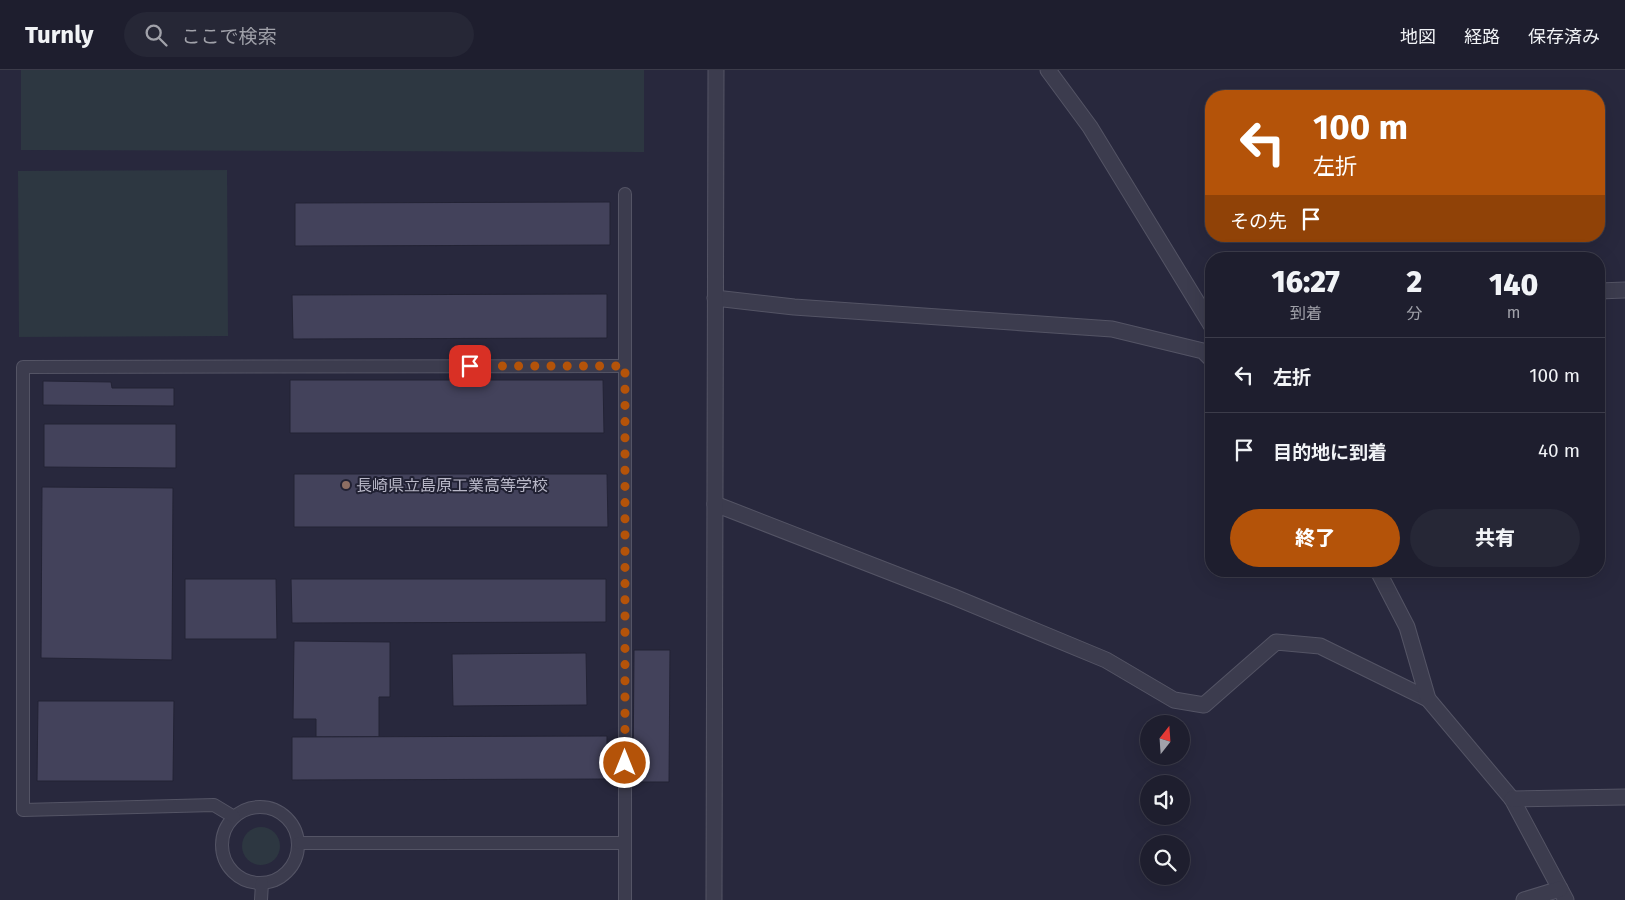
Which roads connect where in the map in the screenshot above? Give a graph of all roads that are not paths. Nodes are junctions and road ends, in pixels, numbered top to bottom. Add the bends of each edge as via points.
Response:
1 (716, 70) edge
2 (1048, 70) edge
3 (625, 194) dead end
4 (1625, 290) edge
5 (1605, 291) edge
6 (715, 298) junction
7 (1205, 315) edge
8 (1205, 349) edge
9 (625, 366) junction
10 (715, 504) junction
11 (1381, 577) edge
12 (1428, 699) junction
13 (1625, 797) edge
14 (1512, 799) junction
15 (234, 817) junction
16 (299, 843) junction
17 (625, 843) junction
18 (262, 883) junction
19 (1563, 894) edge
20 (261, 900) edge
21 (625, 900) edge
22 (714, 900) edge
23 (1524, 900) edge

1 - 6 street
2 - 7 street via 1090,127
3 - 9 lane
4 - 5 street
6 - 8 street via 794,308 1112,330
6 - 10 street
9 - 15 lane via 23,367 22,810 214,805
9 - 17 lane
10 - 12 street via 1106,660 1174,700 1204,705 1276,642 1320,646
10 - 22 street
11 - 12 street via 1408,627
12 - 14 street
13 - 14 street
14 - 19 street
15 - 16 lane via 245,810 270,808 290,821
15 - 18 lane via 222,840 228,865 248,881
16 - 17 lane
16 - 18 lane via 292,866 284,875
17 - 21 lane
18 - 20 lane
19 - 23 street

